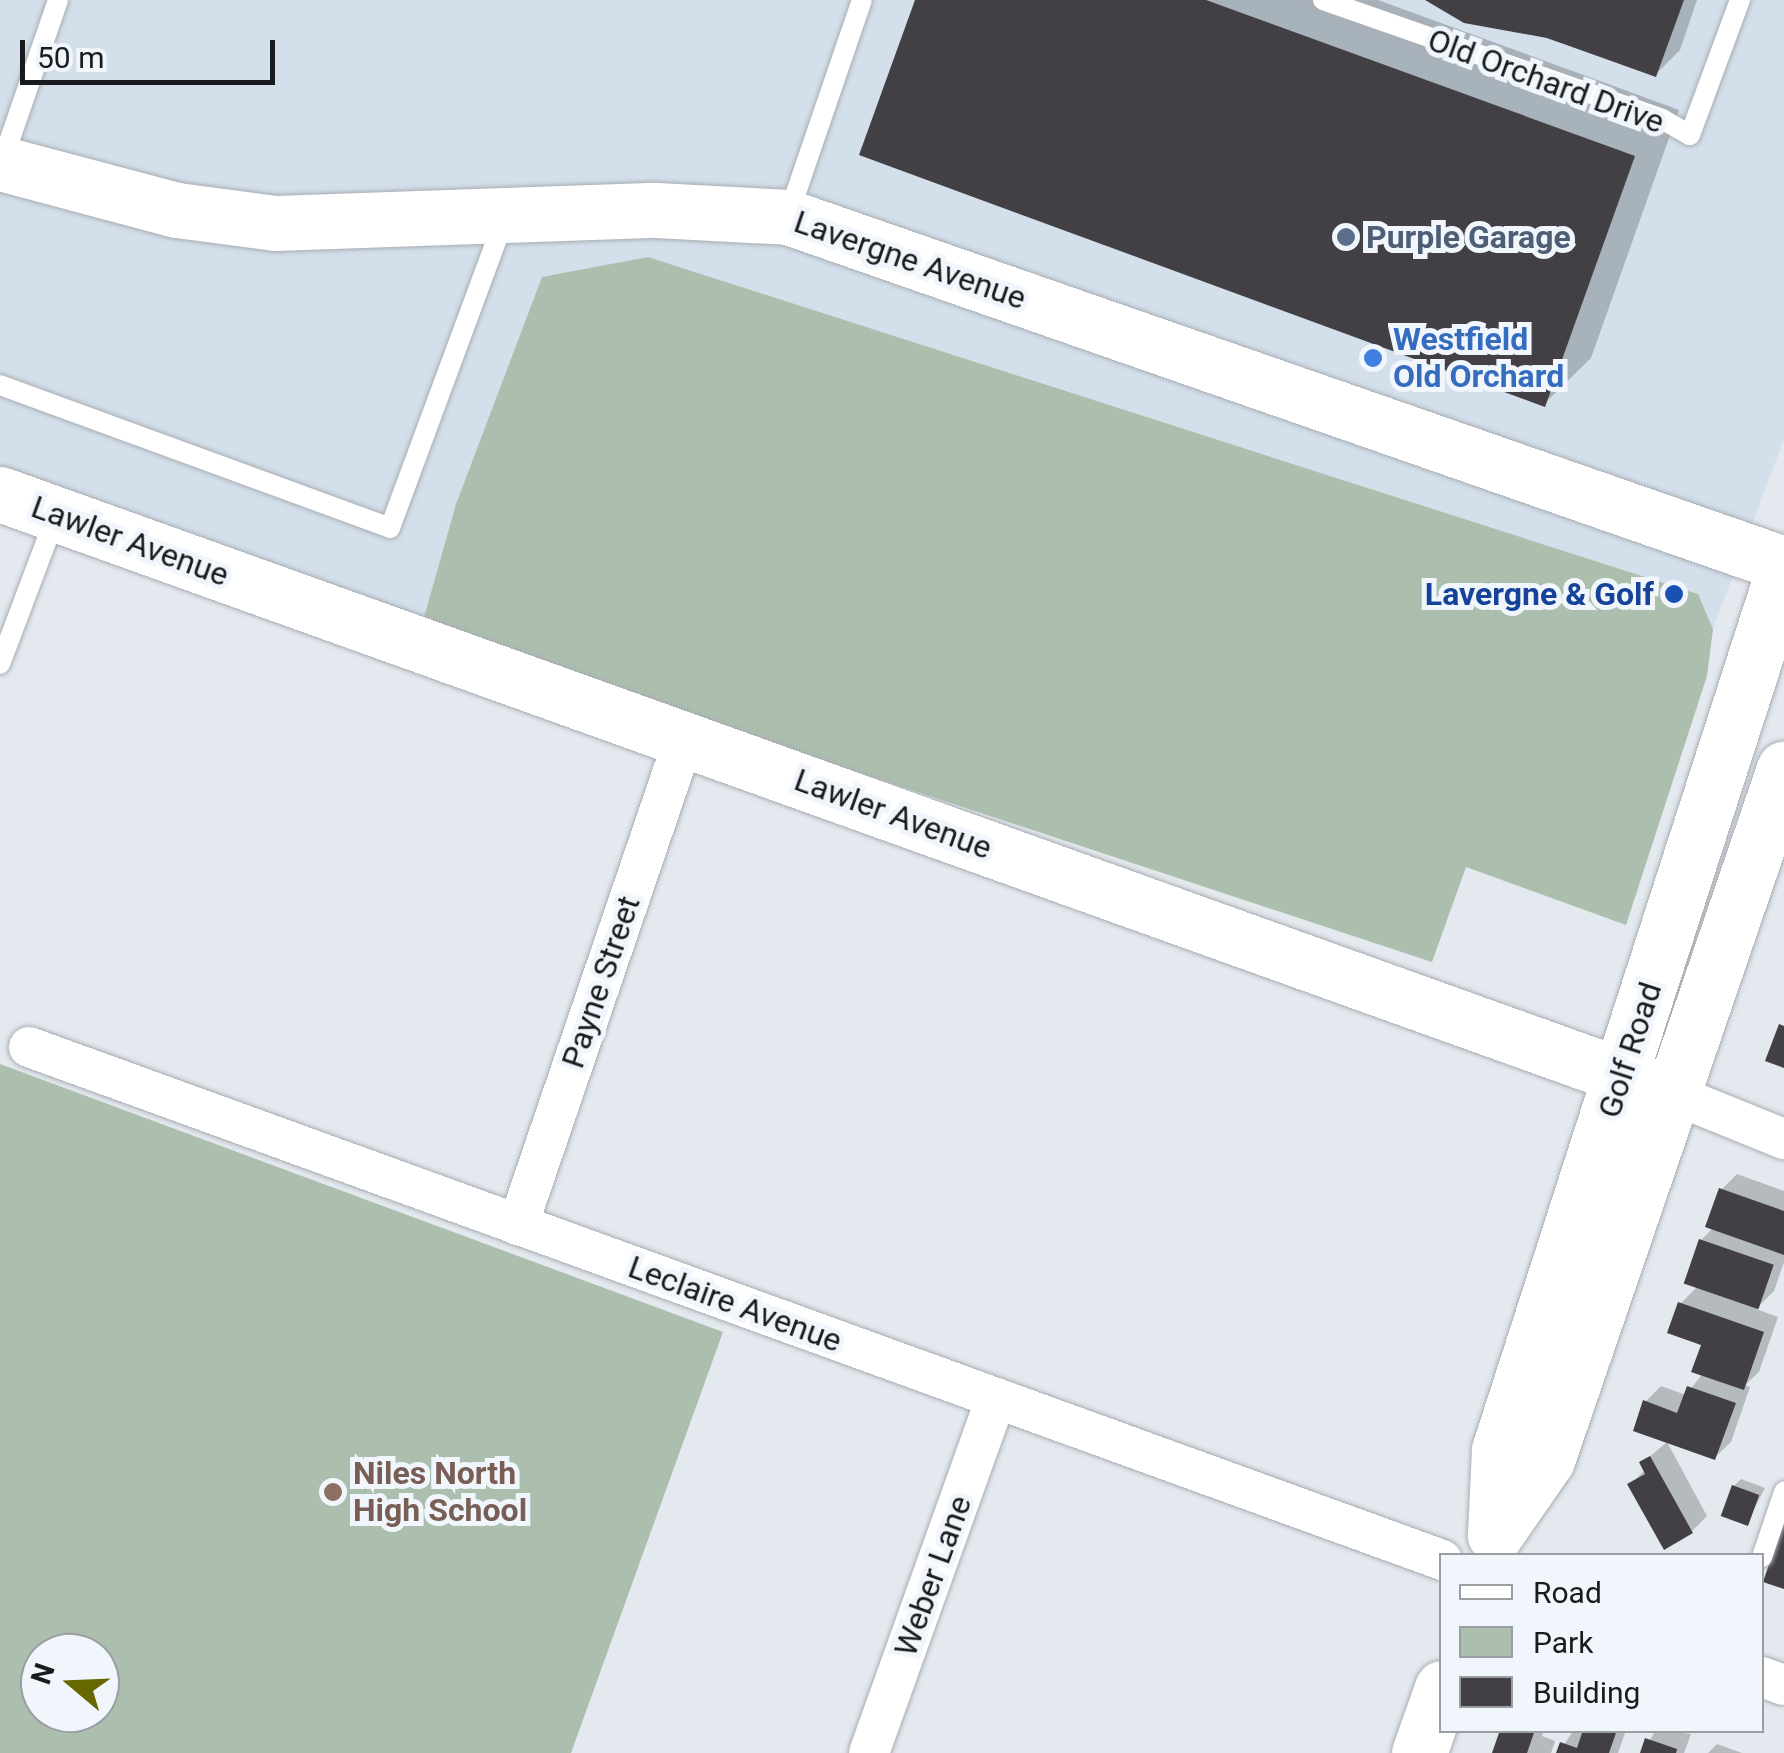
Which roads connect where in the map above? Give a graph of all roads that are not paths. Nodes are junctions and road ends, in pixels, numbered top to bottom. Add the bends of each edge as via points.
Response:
1 (58, 0) edge
2 (862, 0) edge
3 (1323, 0) edge
4 (1740, 0) edge
5 (1, 165) edge
6 (788, 217) junction
7 (505, 219) junction
8 (0, 385) edge
9 (0, 494) edge
10 (56, 514) junction
11 (1784, 566) edge
12 (0, 664) edge
13 (684, 740) junction
14 (1784, 769) edge
15 (30, 1047) dead end
16 (1622, 1076) junction
17 (1673, 1094) junction
18 (1784, 1139) edge
19 (518, 1225) junction
20 (996, 1398) junction
21 (1784, 1492) edge
22 (1492, 1545) edge
23 (1763, 1553) edge
24 (1439, 1559) edge
25 (1439, 1696) edge
26 (869, 1753) edge
27 (1419, 1753) edge

1 - 5 lane
2 - 6 lane
3 - 4 lane, Old Orchard Drive via 1662,119 1690,135
5 - 7 street, Lavergne Avenue via 178,210 260,222
6 - 7 street, Lavergne Avenue via 656,210
6 - 11 street, Lavergne Avenue
7 - 8 lane via 390,528
9 - 10 street, Lawler Avenue
10 - 12 lane
10 - 13 street, Lawler Avenue
11 - 16 street, Golf Road
13 - 16 street, Lawler Avenue
13 - 19 street, Payne Street
14 - 17 street, Golf Road
15 - 19 street, Leclaire Avenue
16 - 17 street, Lawler Avenue
16 - 22 street, Golf Road via 1499,1450
17 - 18 street, Lawler Avenue
17 - 22 street, Golf Road via 1547,1460
19 - 20 street, Leclaire Avenue
20 - 24 street, Leclaire Avenue
20 - 26 street, Weber Lane
21 - 23 lane
25 - 27 street

